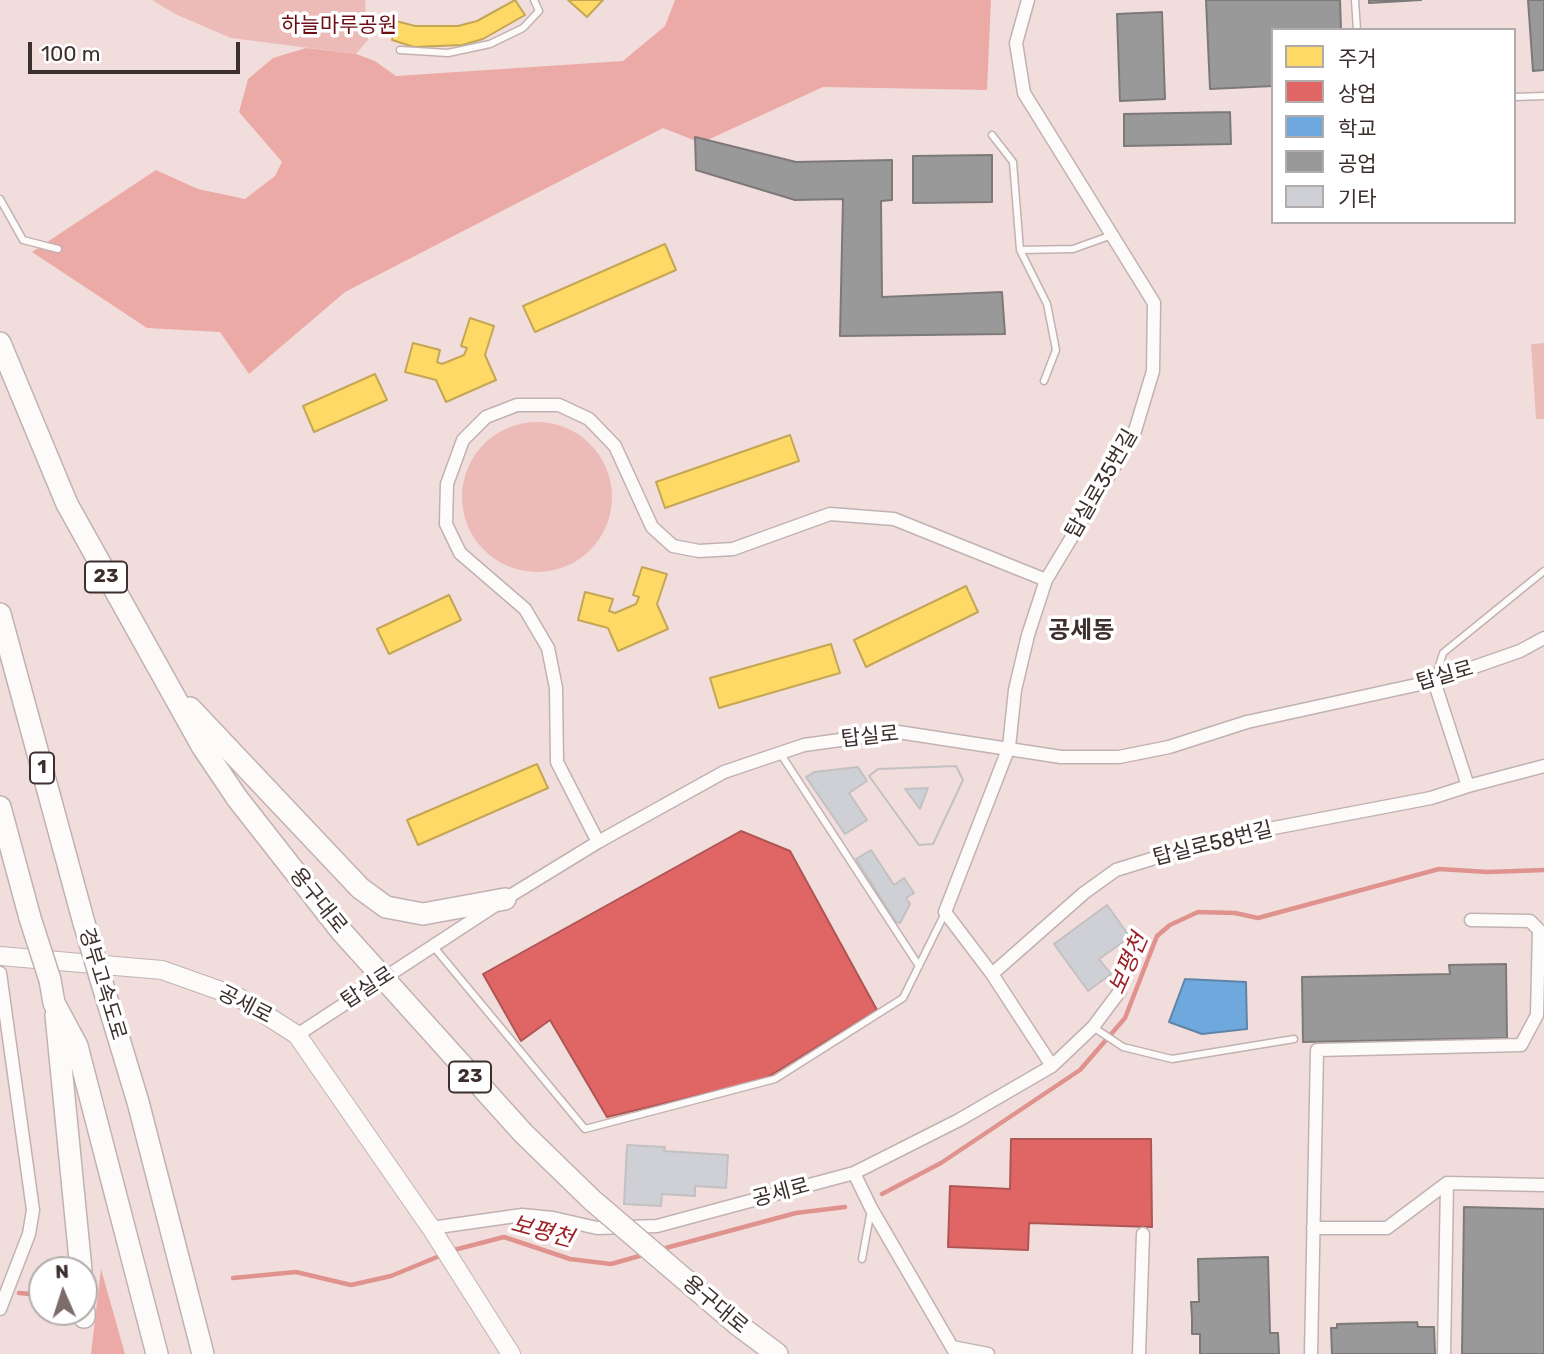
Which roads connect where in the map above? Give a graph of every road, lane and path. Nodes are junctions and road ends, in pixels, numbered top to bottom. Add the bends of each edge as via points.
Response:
1 (534, 0) edge
2 (1028, 0) edge
3 (1355, 0) edge
4 (1357, 28) edge
5 (400, 50) dead end
6 (1544, 96) edge
7 (1516, 97) edge
8 (992, 135) dead end
9 (0, 199) edge
10 (1114, 234) junction
11 (58, 249) dead end
12 (1020, 250) junction
13 (0, 343) edge
14 (1044, 381) dead end
15 (1544, 571) edge
16 (1046, 580) junction
17 (0, 614) edge
18 (1544, 638) edge
19 (1434, 681) junction
20 (167, 684) junction
21 (1009, 747) junction
22 (780, 753) junction
23 (1544, 766) edge
24 (1468, 786) junction
25 (0, 807) edge
26 (598, 842) junction
27 (505, 899) junction
28 (945, 912) junction
29 (1471, 919) dead end
30 (433, 946) junction
31 (0, 956) edge
32 (919, 966) junction
33 (0, 973) edge
34 (992, 974) junction
35 (1121, 991) dead end
36 (54, 1003) junction
37 (1093, 1027) junction
38 (297, 1035) junction
39 (1294, 1039) dead end
40 (1052, 1066) junction
41 (854, 1173) junction
42 (1447, 1183) junction
43 (1544, 1185) edge
44 (871, 1209) junction
45 (1313, 1228) junction
46 (434, 1232) junction
47 (1143, 1234) dead end
48 (80, 1256) edge
49 (862, 1259) dead end
50 (0, 1310) edge
51 (954, 1350) edge
52 (157, 1354) edge
53 (204, 1354) edge
54 (511, 1354) edge
55 (777, 1354) edge
56 (988, 1354) edge
57 (1139, 1354) edge
58 (1311, 1354) edge
59 (1444, 1354) edge

1 - 5 lane via 539,11 523,28 490,44 448,53
2 - 10 street, 탑실로35번길 via 1016,43 1024,93
3 - 4 lane
6 - 7 lane
8 - 12 lane via 1013,162
9 - 11 lane via 23,240
10 - 12 lane via 1073,249
10 - 16 street, 탑실로35번길 via 1154,303 1153,371 1134,434
12 - 14 lane via 1047,304 1056,350
13 - 20 highway, 용구대로 / 23 via 67,504
15 - 19 lane via 1443,653
16 - 21 street, 탑실로35번길 via 1020,668
16 - 26 street via 894,519 830,514 733,549 699,551 673,546 652,527 615,446 589,419 559,405 517,405 486,417 463,440 447,484 446,523 460,553 525,610 548,648 556,688 557,762
17 - 53 highway, 경부고속도로 / 1, bridge
18 - 19 street, 탑실로
19 - 21 street, 탑실로 via 1247,722 1169,747 1119,757 1061,757
19 - 24 street
20 - 27 highway via 360,888 386,907 422,914
20 - 55 highway, 용구대로 / 23, bridge via 237,798 342,932 523,1133 593,1200
21 - 22 street, 탑실로 via 898,732 804,745
21 - 28 street, 탑실로35번길
22 - 26 street, 탑실로 via 724,772
22 - 32 lane
23 - 24 street, 탑실로58번길
24 - 34 street, 탑실로58번길 via 1431,798 1216,839 1116,870
25 - 36 highway, 경부고속도로, bridge
26 - 27 street, 탑실로
27 - 30 street, 탑실로
28 - 32 lane
28 - 34 street
29 - 45 street via 1530,921 1539,930 1537,1015 1521,1045 1317,1050
30 - 32 lane via 585,1129 775,1079 904,998
30 - 38 street, 탑실로
31 - 38 street, 공세로 via 162,970 238,997
33 - 50 street via 33,1210 29,1234
34 - 40 street
35 - 37 street, 공세로
36 - 48 highway
36 - 52 highway, 경부고속도로 via 77,1046
37 - 39 lane via 1123,1047 1172,1059
37 - 40 street, 공세로
38 - 46 street, 공세로
40 - 41 street, 공세로
41 - 44 street
41 - 46 street, 공세로 via 657,1226 597,1228 522,1215
42 - 43 street
42 - 45 street via 1387,1228
42 - 59 street
44 - 49 lane
44 - 51 street
45 - 58 street
46 - 54 street
47 - 57 street
51 - 56 street

